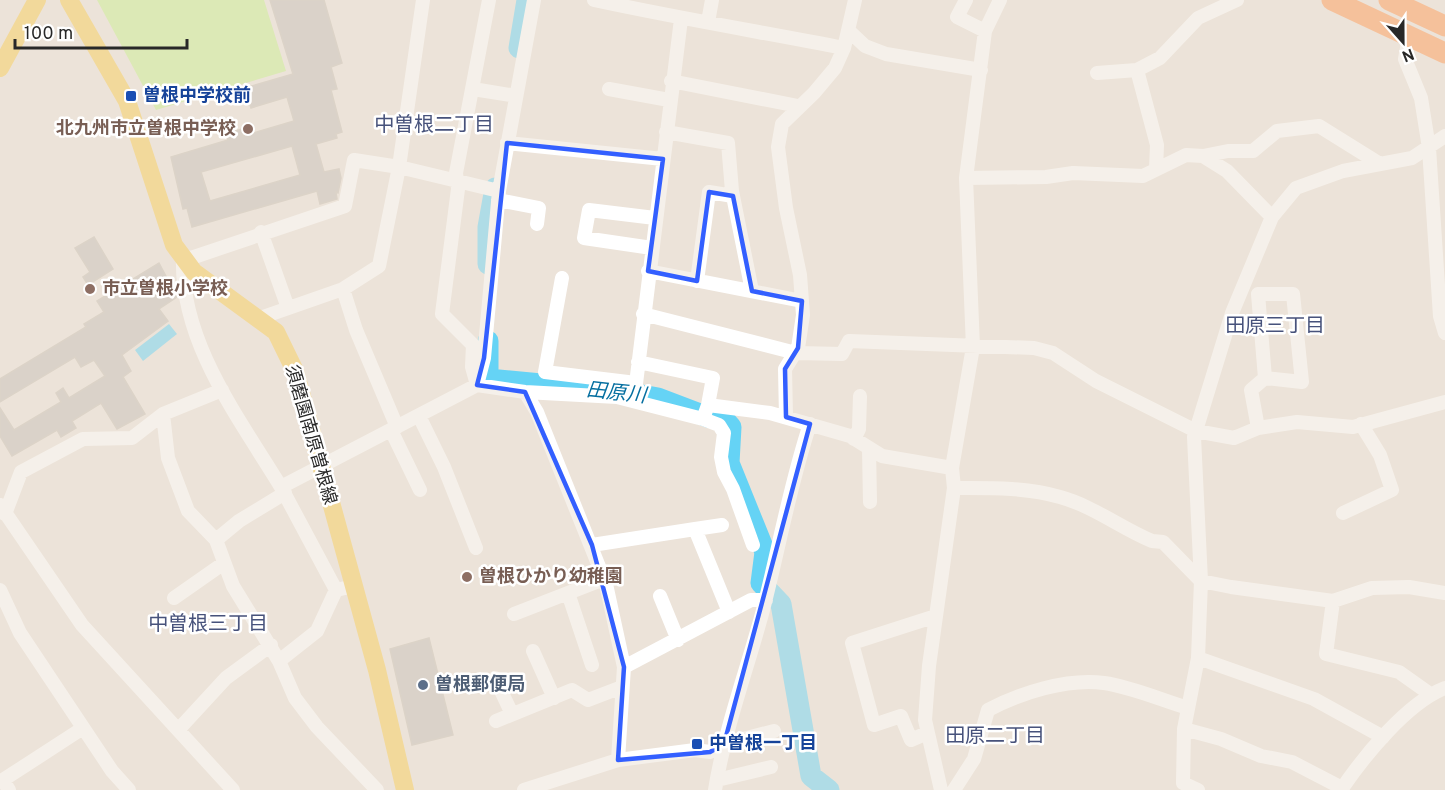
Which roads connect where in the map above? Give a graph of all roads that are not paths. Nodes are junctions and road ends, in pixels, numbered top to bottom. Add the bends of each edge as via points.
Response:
1 (37, 0) edge
2 (69, 0) edge
3 (423, 0) edge
4 (489, 0) edge
5 (534, 0) edge
6 (594, 0) edge
7 (712, 0) edge
8 (855, 0) edge
9 (966, 0) edge
10 (1000, 0) edge
11 (1237, 0) edge
12 (1332, 0) edge
13 (1389, 0) edge
14 (637, 5) edge
15 (681, 19) junction
16 (708, 22) junction
17 (1445, 26) edge
18 (848, 30) junction
19 (985, 31) junction
20 (1409, 37) junction
21 (844, 48) junction
22 (1445, 53) edge
23 (0, 68) edge
24 (981, 70) junction
25 (1137, 70) junction
26 (1097, 73) dead end
27 (671, 81) junction
28 (473, 89) junction
29 (609, 89) dead end
30 (516, 96) junction
31 (669, 100) junction
32 (798, 106) junction
33 (666, 132) junction
34 (1445, 136) edge
35 (507, 143) junction
36 (1429, 148) junction
37 (1203, 156) junction
38 (663, 159) junction
39 (1380, 164) junction
40 (399, 167) junction
41 (1156, 169) junction
42 (966, 178) junction
43 (457, 179) junction
44 (498, 196) junction
45 (733, 196) junction
46 (1272, 217) junction
47 (655, 218) junction
48 (537, 224) dead end
49 (261, 232) junction
50 (651, 248) junction
51 (183, 257) junction
52 (648, 271) junction
53 (562, 278) dead end
54 (697, 281) junction
55 (343, 290) junction
56 (752, 291) junction
57 (802, 301) junction
58 (288, 308) junction
59 (643, 314) junction
60 (1443, 316) edge
61 (260, 318) junction
62 (1445, 333) edge
63 (973, 347) junction
64 (796, 353) junction
65 (638, 362) junction
66 (545, 372) junction
67 (1265, 378) junction
68 (636, 383) junction
69 (477, 386) junction
70 (222, 390) junction
71 (525, 392) junction
72 (544, 393) junction
73 (860, 396) dead end
74 (634, 400) junction
75 (1445, 402) edge
76 (708, 405) junction
77 (163, 414) junction
78 (419, 416) junction
79 (786, 417) junction
80 (703, 419) junction
81 (810, 424) junction
82 (1362, 424) junction
83 (1258, 428) junction
84 (394, 429) junction
85 (1196, 431) junction
86 (854, 439) junction
87 (869, 448) junction
88 (319, 465) junction
89 (952, 468) junction
90 (954, 488) junction
91 (283, 490) junction
92 (420, 490) dead end
93 (870, 502) dead end
94 (3, 509) edge
95 (1343, 513) dead end
96 (722, 525) dead end
97 (695, 529) junction
98 (216, 540) junction
99 (592, 545) junction
100 (753, 545) dead end
101 (476, 548) dead end
102 (224, 563) junction
103 (604, 579) junction
104 (1201, 581) junction
105 (345, 588) junction
106 (0, 590) edge
107 (568, 593) junction
108 (1445, 593) edge
109 (660, 596) dead end
110 (174, 598) dead end
111 (766, 600) junction
112 (1333, 601) junction
113 (729, 612) junction
114 (514, 614) dead end
115 (936, 616) junction
116 (678, 640) junction
117 (270, 645) junction
118 (533, 651) dead end
119 (1197, 658) junction
120 (279, 661) junction
121 (592, 665) dead end
122 (624, 667) junction
123 (495, 678) dead end
124 (622, 687) junction
125 (1445, 688) edge
126 (1430, 694) junction
127 (554, 698) junction
128 (1188, 708) junction
129 (512, 714) junction
130 (496, 721) dead end
131 (83, 728) junction
132 (179, 729) junction
133 (1184, 729) junction
134 (774, 730) dead end
135 (927, 733) junction
136 (1383, 736) junction
137 (724, 744) junction
138 (618, 760) junction
139 (771, 767) dead end
140 (4, 784) edge
141 (716, 785) edge
142 (1342, 789) edge
143 (129, 790) edge
144 (232, 790) edge
145 (377, 790) edge
146 (405, 790) edge
147 (524, 790) edge
148 (941, 790) edge
149 (954, 790) edge
150 (1198, 790) edge

1 - 23 main road
2 - 51 main road, 須磨園南原曽根線 via 127,101 174,245
3 - 40 street
4 - 28 street
5 - 30 street
6 - 14 street
7 - 16 street
8 - 18 street
9 - 19 street via 957,17
10 - 19 street
11 - 25 street via 1198,18 1160,58
12 - 20 highway
13 - 17 highway
14 - 15 street
15 - 16 street
15 - 27 street
16 - 21 street
18 - 21 street
18 - 24 street via 865,46 886,54
19 - 24 street
20 - 22 highway
20 - 36 street via 1405,59 1421,98
21 - 32 street via 835,68
24 - 42 street
25 - 26 street
25 - 41 street via 1157,146
27 - 31 street
27 - 32 street
28 - 30 street
28 - 43 street
29 - 31 street
30 - 35 street
31 - 33 street
32 - 57 street via 782,124 778,147
33 - 38 street
33 - 45 street via 728,143
34 - 36 street
35 - 38 street
35 - 44 street
36 - 39 street via 1412,158
36 - 60 street
37 - 39 street via 1253,151 1277,131 1319,126
37 - 41 street via 1186,155
37 - 46 street via 1227,171
38 - 47 street
39 - 46 street via 1343,171 1296,188
40 - 43 street
40 - 49 street via 354,160 345,206
40 - 55 street via 380,266
41 - 42 street via 1143,176 1073,173
42 - 63 street
43 - 44 street
43 - 69 street via 442,314 473,345 472,367
44 - 48 street via 539,208
44 - 69 street via 484,358
45 - 54 street via 709,192
45 - 56 street
46 - 85 street via 1232,313
47 - 50 street
47 - 50 street via 589,210 584,238
49 - 51 street via 190,258
49 - 58 street
50 - 52 street
51 - 61 main road, 須磨園南原曽根線 via 194,272
51 - 70 street via 182,281 215,381
52 - 54 street
52 - 59 street
53 - 66 street
54 - 56 street
55 - 58 street
55 - 84 street
56 - 57 street
57 - 64 street
58 - 61 street
59 - 64 street
59 - 65 street
60 - 62 street
61 - 88 main road, 須磨園南原曽根線 via 276,332 295,371
63 - 64 street via 849,341 842,354
63 - 85 street via 1034,348 1053,353 1096,381
63 - 89 street
64 - 79 street via 785,369
65 - 68 street
65 - 76 street via 713,378
66 - 68 street
66 - 72 street
67 - 67 street via 1258,294 1293,294 1302,382
67 - 83 street via 1251,390
68 - 74 street
69 - 71 street
69 - 78 street
70 - 77 street
70 - 91 street
71 - 72 street
71 - 99 street
72 - 74 street
73 - 86 street via 859,429
74 - 80 street
75 - 82 street
76 - 79 street
76 - 80 street
77 - 94 street via 132,438 83,439 21,472
77 - 98 street via 168,458 188,511
78 - 84 street
78 - 101 street
79 - 81 street
80 - 100 street via 719,425 724,433 723,472
81 - 86 street
81 - 111 street
82 - 83 street via 1353,427 1297,422
82 - 95 street via 1380,454 1392,490
83 - 85 street via 1234,438
84 - 88 street
84 - 92 street
85 - 104 street
86 - 87 street
87 - 89 street via 882,456
87 - 93 street
88 - 91 street
88 - 105 main road, 須磨園南原曽根線
89 - 90 street
90 - 104 street via 997,488 1059,496 1144,538 1163,542
90 - 115 street
91 - 98 street
91 - 105 street
94 - 132 street via 82,625
96 - 97 street
97 - 99 street
97 - 113 street
98 - 102 street
99 - 103 street
102 - 110 street
102 - 117 street via 233,586
103 - 107 street
103 - 122 street
104 - 112 street
104 - 119 street
105 - 120 street via 317,631
105 - 146 main road, 須磨園南原曽根線
106 - 131 street via 20,633
107 - 114 street
107 - 121 street
108 - 112 street via 1409,587 1372,588
109 - 116 street
111 - 113 street via 751,600
111 - 137 street
112 - 126 street via 1326,654 1399,672
113 - 116 street
115 - 135 street
115 - 135 street via 852,643 874,724 901,716 911,740
116 - 122 street
117 - 120 street
117 - 132 street via 226,678
118 - 127 street
119 - 128 street
119 - 136 street via 1314,699
120 - 145 street via 295,698 316,727
122 - 124 street
123 - 129 street
124 - 127 street via 588,700 572,690
124 - 138 street
125 - 126 street
126 - 136 street
127 - 129 street
128 - 133 street
128 - 149 street via 1104,683 1077,682 998,705 988,710 974,759
129 - 130 street
131 - 140 street
131 - 143 street
132 - 144 street
133 - 142 street via 1261,756 1292,762
133 - 150 street via 1184,783
134 - 137 street
135 - 148 street
136 - 142 street
137 - 138 street via 710,752 695,750
137 - 141 street
138 - 147 street
139 - 141 street

